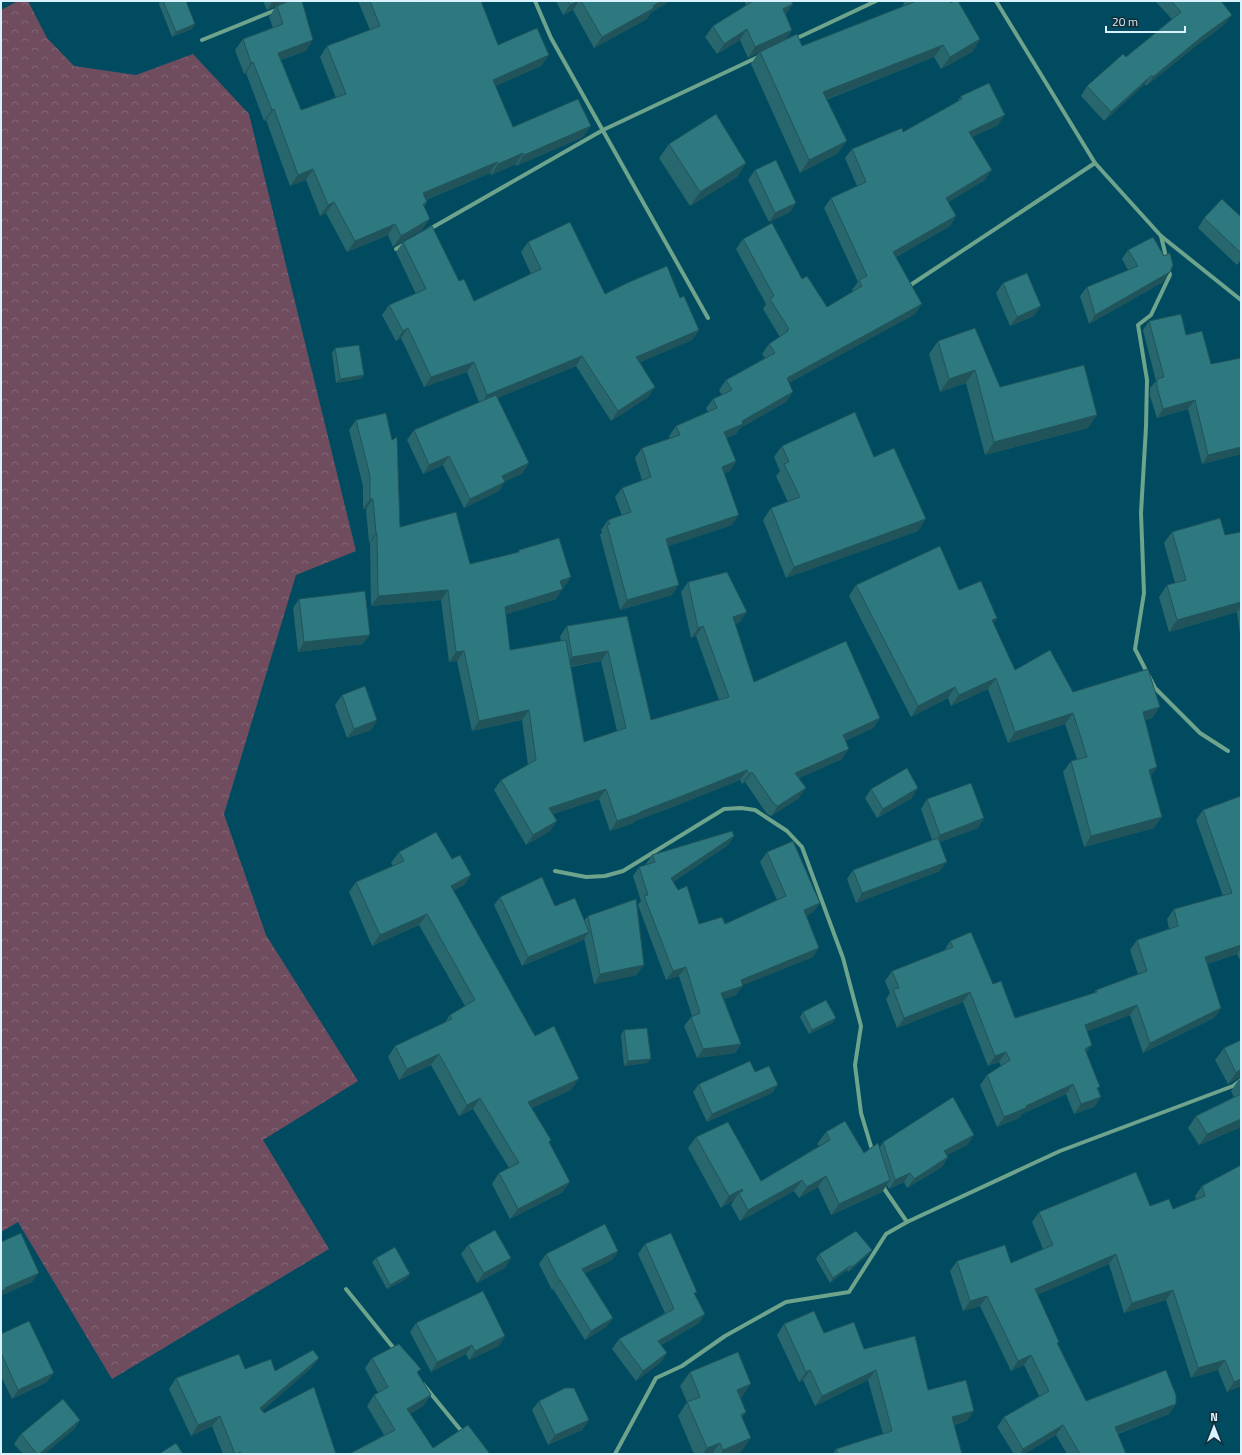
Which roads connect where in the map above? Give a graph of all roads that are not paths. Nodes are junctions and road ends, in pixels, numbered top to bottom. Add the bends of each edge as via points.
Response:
1 (535, 1) edge
2 (876, 1) edge
3 (996, 1) edge
4 (279, 9) edge
5 (202, 40) dead end
6 (790, 42) edge
7 (761, 56) edge
8 (603, 130) junction
9 (1095, 163) junction
10 (424, 233) edge
11 (1161, 236) junction
12 (410, 241) edge
13 (396, 249) dead end
14 (909, 286) edge
15 (1241, 300) edge
16 (708, 318) dead end
17 (1228, 751) dead end
18 (555, 871) dead end
19 (1241, 1080) edge
20 (1232, 1086) junction
21 (1235, 1091) dead end
22 (874, 1155) edge
23 (881, 1176) edge
24 (908, 1222) junction
25 (346, 1290) dead end
26 (401, 1356) edge
27 (420, 1381) edge
28 (465, 1436) edge
29 (615, 1454) edge

1 - 8 street via 551,38
2 - 6 street
3 - 9 street
4 - 5 street
7 - 8 street
8 - 10 street
8 - 16 street
9 - 11 street
9 - 14 street
11 - 15 street
11 - 17 street via 1170,275 1151,315 1138,325 1147,380 1147,403 1141,513 1144,593 1135,649 1155,688 1200,733
12 - 13 street
18 - 22 street via 586,877 605,876 623,871 724,810 756,810 787,831 802,847 843,958 861,1026 855,1066 861,1113
19 - 20 street
20 - 21 street
20 - 24 street via 1060,1151
23 - 24 street via 885,1190
24 - 29 street via 886,1234 850,1292 786,1302 725,1336 682,1366 656,1378
25 - 26 street
27 - 28 street

